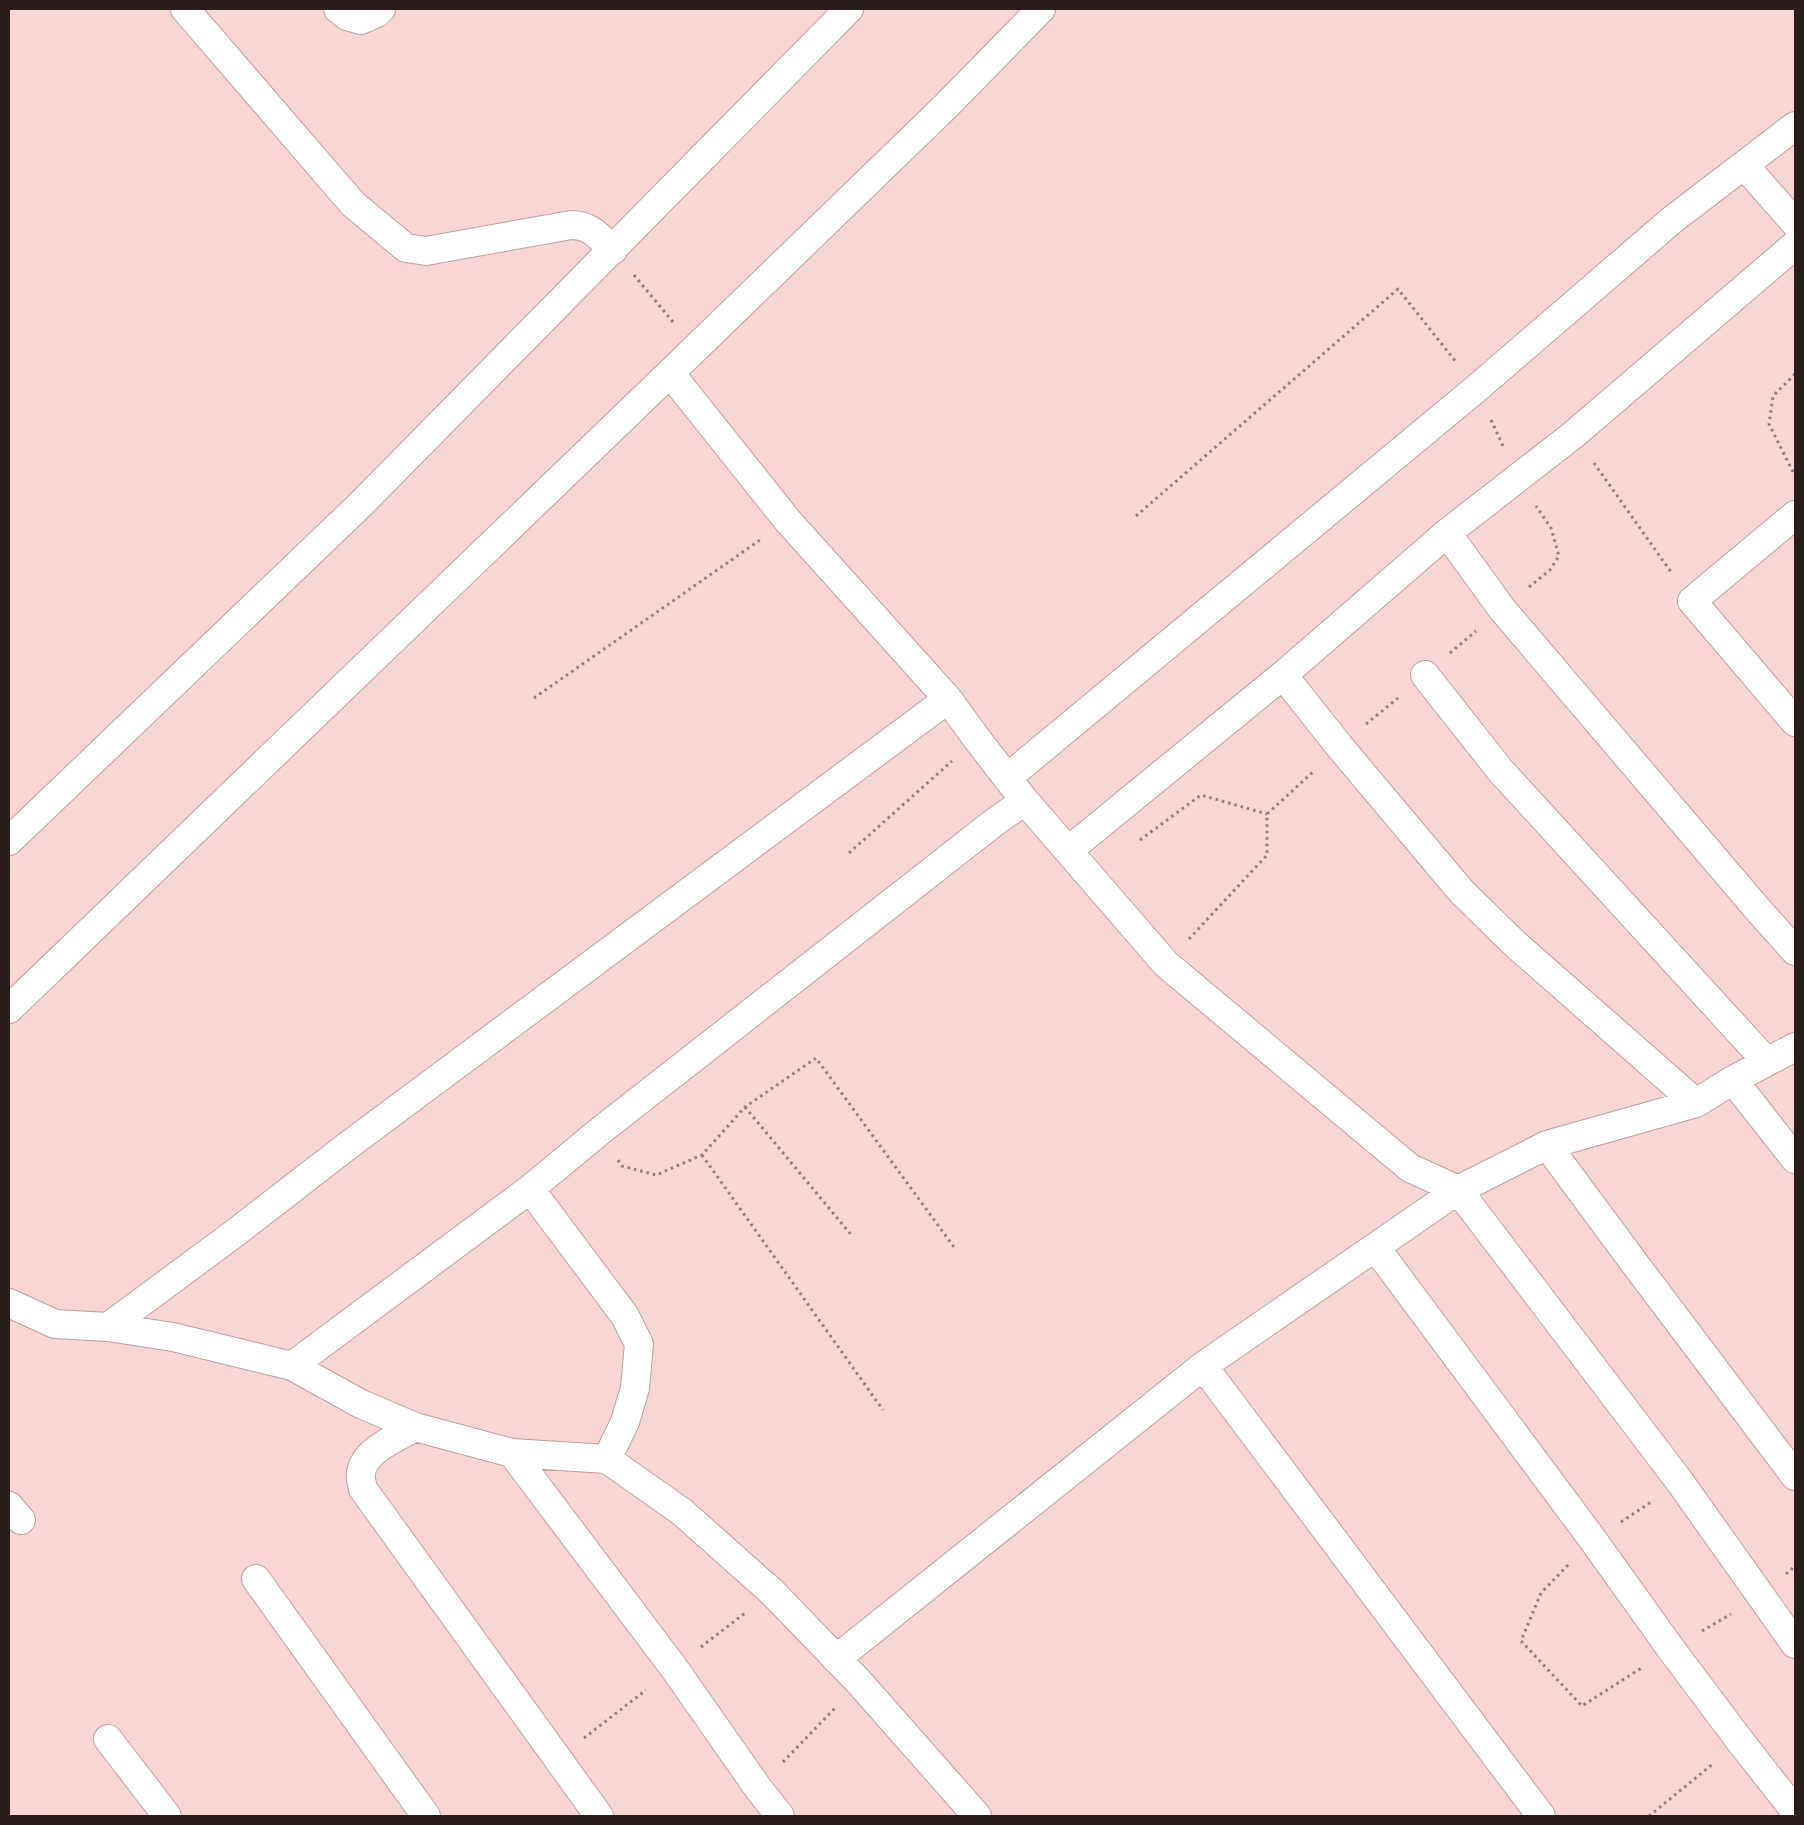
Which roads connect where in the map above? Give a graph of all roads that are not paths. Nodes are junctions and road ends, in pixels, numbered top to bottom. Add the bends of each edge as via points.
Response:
1 (185, 9) edge
2 (338, 9) edge
3 (381, 9) edge
4 (849, 9) edge
5 (1041, 9) edge
6 (1795, 126) edge
7 (1744, 165) junction
8 (1795, 223) edge
9 (1795, 245) edge
10 (613, 250) junction
11 (670, 373) junction
12 (1795, 515) edge
13 (1447, 533) junction
14 (1283, 675) junction
15 (1425, 675) dead end
16 (948, 699) junction
17 (1795, 722) edge
18 (1007, 778) junction
19 (1025, 801) junction
20 (9, 841) edge
21 (1069, 850) junction
22 (1795, 950) edge
23 (9, 1009) edge
24 (1795, 1047) edge
25 (1767, 1062) junction
26 (1733, 1080) junction
27 (1696, 1103) junction
28 (1547, 1145) junction
29 (1795, 1159) edge
30 (530, 1189) junction
31 (1458, 1190) junction
32 (1376, 1248) junction
33 (9, 1302) edge
34 (108, 1327) junction
35 (292, 1366) junction
36 (1203, 1366) junction
37 (415, 1427) junction
38 (512, 1453) junction
39 (607, 1460) junction
40 (1795, 1476) edge
41 (256, 1579) dead end
42 (1795, 1644) edge
43 (836, 1659) junction
44 (108, 1739) dead end
45 (1795, 1811) edge
46 (167, 1816) edge
47 (426, 1816) edge
48 (599, 1816) edge
49 (780, 1816) edge
50 (977, 1816) edge
51 (1541, 1816) edge

1 - 10 street via 353,204 406,248 426,251 571,224 582,225
2 - 3 street via 361,20
4 - 10 street
5 - 11 street via 946,106
6 - 7 street
7 - 8 street
7 - 18 street via 1672,220 1477,388
9 - 13 street via 1573,435
10 - 20 street via 360,505
11 - 16 street via 788,521
11 - 23 street
12 - 17 street via 1692,601
13 - 14 street
13 - 22 street via 1502,609
14 - 21 street
14 - 27 street via 1461,891
15 - 25 street via 1500,770
16 - 18 street
16 - 34 street
18 - 19 street
19 - 21 street
19 - 30 street
21 - 31 street via 1166,964 1410,1168
24 - 25 street
25 - 26 street
26 - 27 street
26 - 29 street
27 - 28 street
28 - 31 street
28 - 40 street
30 - 35 street
30 - 39 street via 625,1316 639,1344 635,1388 625,1422
31 - 32 street
31 - 42 street via 1680,1482
32 - 36 street
32 - 45 street via 1671,1649
33 - 34 street via 55,1324
34 - 35 street via 173,1337
35 - 37 street via 361,1404
36 - 43 street
36 - 51 street
37 - 38 street
37 - 48 street via 375,1451 363,1464 360,1475 363,1489
38 - 39 street
38 - 49 street via 674,1668
39 - 43 street via 682,1512 772,1592
41 - 47 street
43 - 50 street
44 - 46 street

